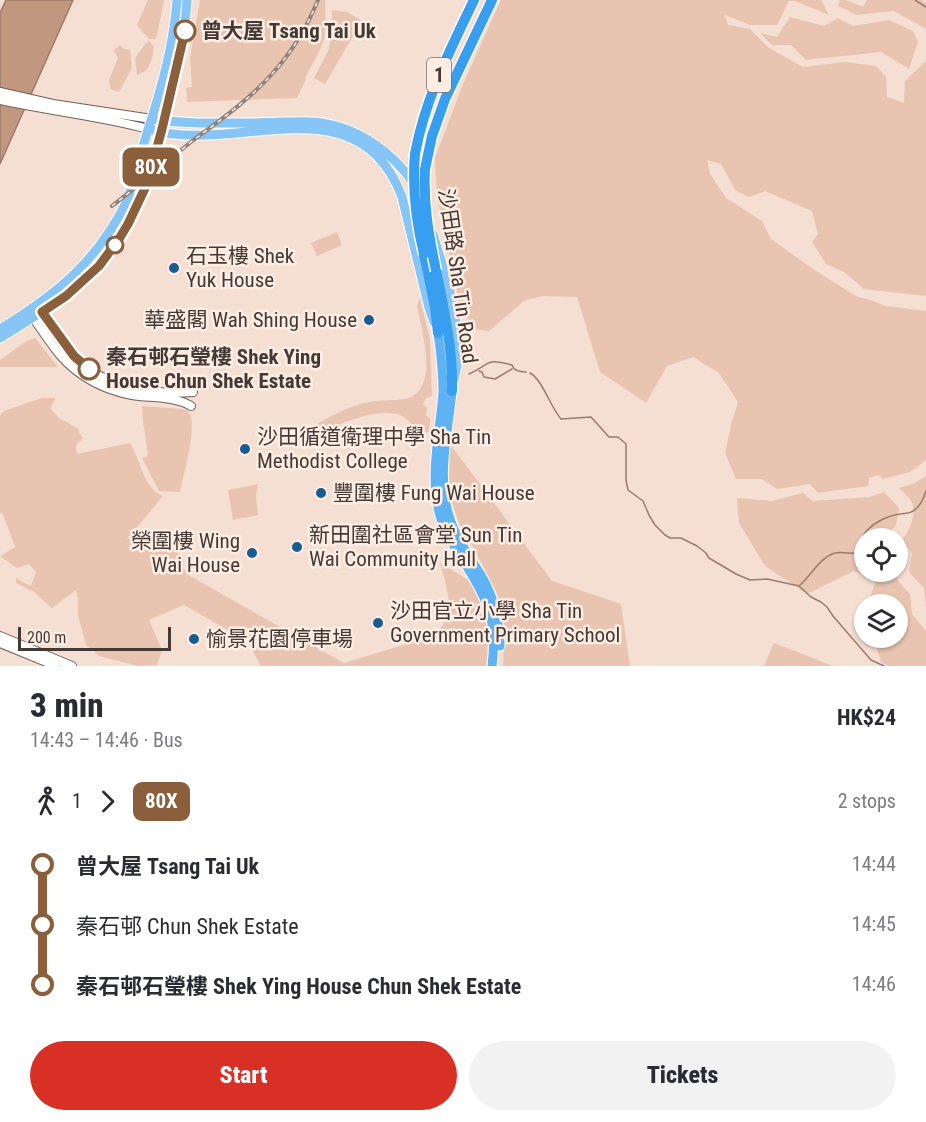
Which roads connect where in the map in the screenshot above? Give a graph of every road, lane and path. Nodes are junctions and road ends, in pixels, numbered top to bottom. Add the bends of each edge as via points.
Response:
1 (177, 0) edge
2 (187, 0) edge
3 (474, 0) edge
4 (492, 0) edge
5 (0, 92) edge
6 (0, 100) edge
7 (33, 103) junction
8 (152, 119) junction
9 (164, 121) junction
10 (148, 129) junction
11 (161, 133) junction
12 (35, 312) junction
13 (0, 329) edge
14 (438, 333) junction
15 (0, 338) edge
16 (452, 391) junction
17 (193, 392) dead end
18 (191, 406) dead end
19 (0, 636) edge
20 (0, 643) edge
21 (56, 666) edge
22 (72, 666) edge
23 (492, 666) edge
24 (498, 666) edge

1 - 8 main road via 172,41
2 - 9 main road via 182,45
3 - 14 highway, 沙田路 Sha Tin Road / 1, bridge via 425,111 415,154 415,204
4 - 16 highway, 沙田路 Sha Tin Road / 1, bridge via 445,99 425,170 428,234 449,336
5 - 7 main road
6 - 7 main road
7 - 8 main road
7 - 10 main road
8 - 9 main road
8 - 10 main road
9 - 11 main road
9 - 16 main road via 322,123 356,134 393,158 418,189 429,216 454,310 458,353
10 - 11 main road
10 - 12 main road via 128,199 112,228 77,273
11 - 12 main road via 147,184 119,239 93,272 66,296
11 - 14 main road via 213,136 316,129 345,136 366,147 397,182
12 - 13 main road
12 - 15 main road
12 - 17 street via 74,356 103,378 133,388
12 - 18 street via 68,363 89,380 124,393
14 - 23 highway, 1 via 443,382 435,462 437,503 449,539 487,602 492,620
16 - 24 highway, 1 via 444,456 446,500 457,536 493,600 499,627
19 - 22 street
20 - 21 street

